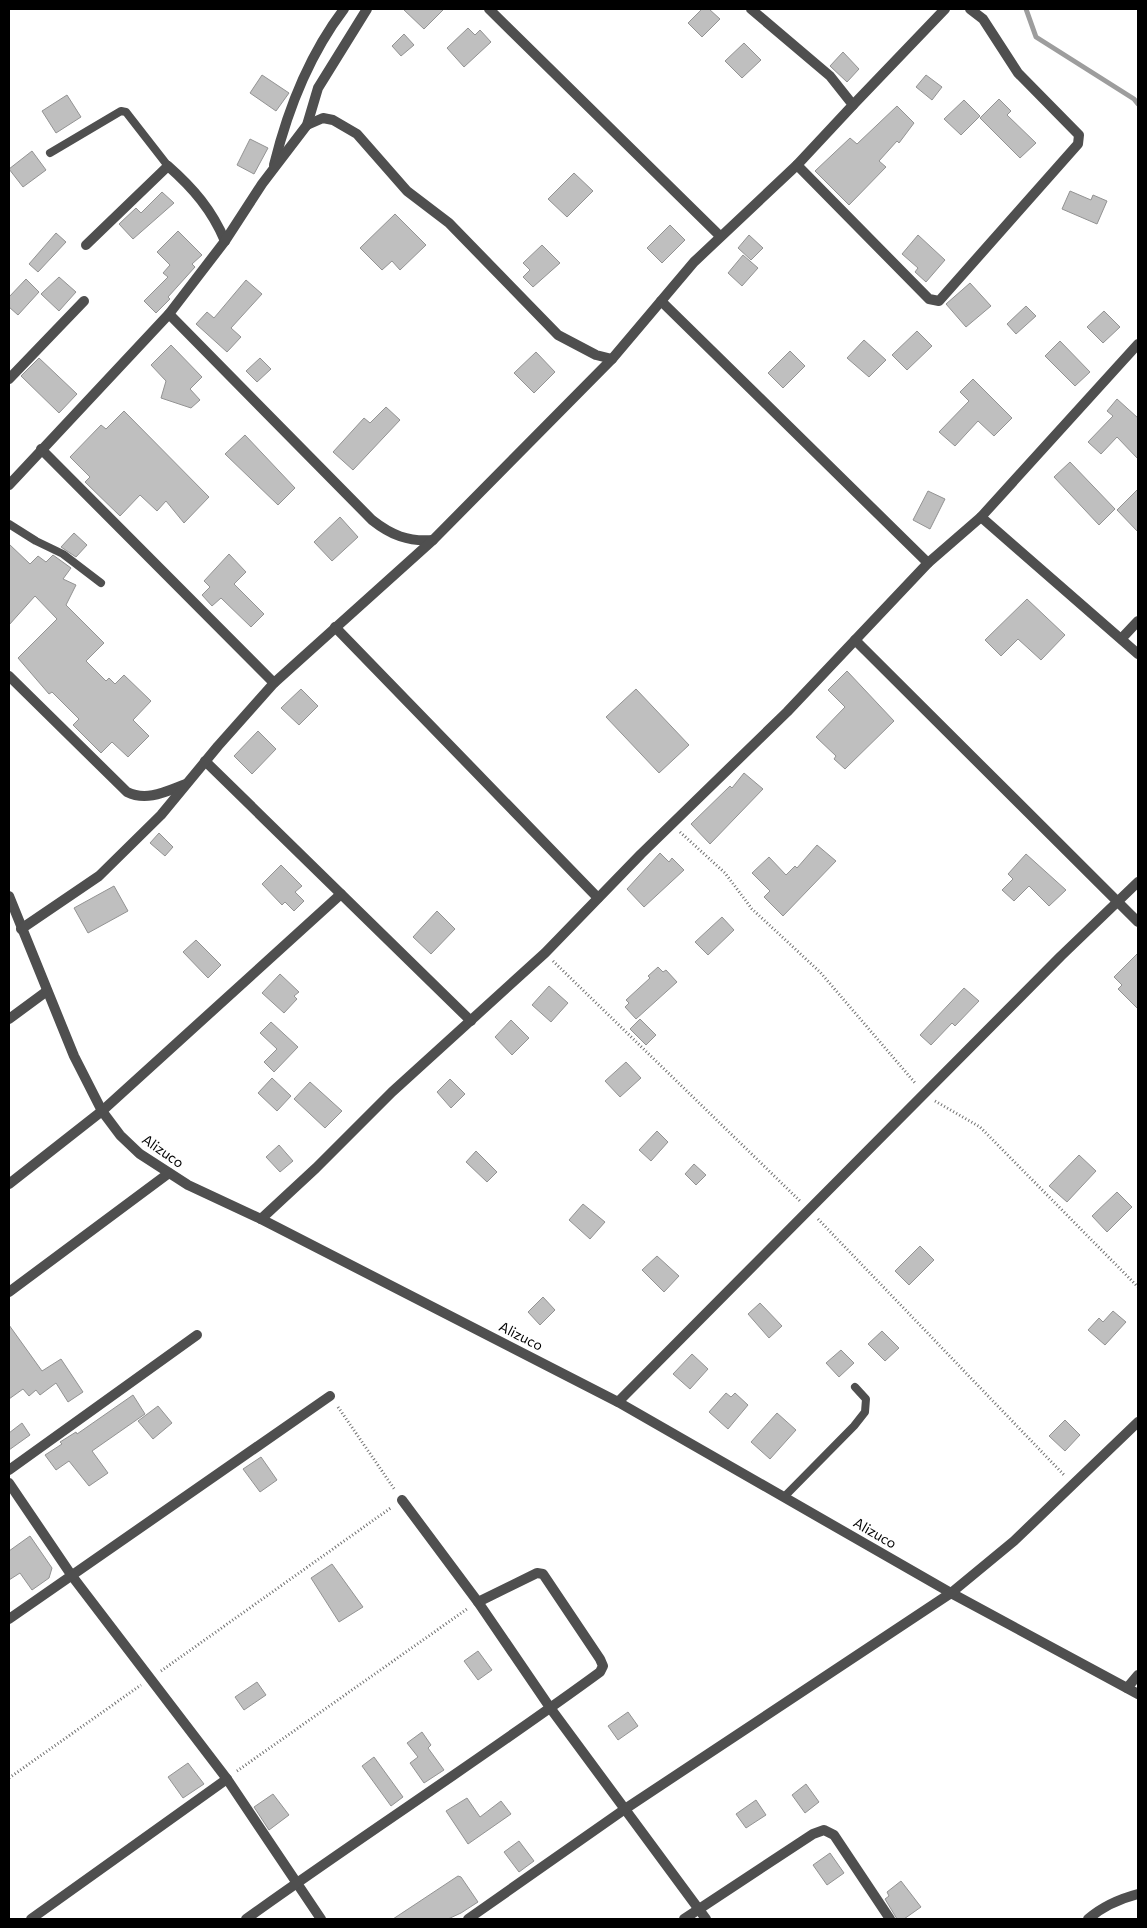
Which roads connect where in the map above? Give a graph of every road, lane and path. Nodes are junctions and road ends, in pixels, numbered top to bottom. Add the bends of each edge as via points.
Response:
1 (344, 9) edge
2 (367, 9) edge
3 (489, 9) edge
4 (751, 9) edge
5 (945, 9) edge
6 (970, 9) edge
7 (854, 105) junction
8 (307, 125) junction
9 (50, 153) dead end
10 (797, 165) junction
11 (168, 166) junction
12 (272, 170) junction
13 (720, 236) junction
14 (225, 240) junction
15 (86, 245) dead end
16 (662, 300) junction
17 (84, 301) dead end
18 (169, 314) junction
19 (1138, 344) edge
20 (612, 359) junction
21 (9, 379) edge
22 (42, 449) junction
23 (9, 485) edge
24 (981, 516) junction
25 (9, 524) edge
26 (433, 540) junction
27 (928, 563) junction
28 (101, 584) dead end
29 (1138, 622) edge
30 (335, 627) junction
31 (1122, 638) junction
32 (855, 640) junction
33 (1138, 654) edge
34 (9, 676) edge
35 (274, 683) junction
36 (205, 761) junction
37 (187, 784) junction
38 (672, 824) junction
39 (1138, 882) edge
40 (341, 894) junction
41 (9, 896) edge
42 (598, 898) junction
43 (1118, 901) junction
44 (1138, 922) edge
45 (21, 929) junction
46 (47, 991) junction
47 (9, 1019) edge
48 (471, 1021) junction
49 (924, 1094) junction
50 (102, 1111) junction
51 (169, 1173) junction
52 (9, 1184) edge
53 (261, 1219) junction
54 (1138, 1287) edge
55 (9, 1292) edge
56 (197, 1335) dead end
57 (855, 1387) dead end
58 (330, 1396) joint
59 (618, 1402) junction
60 (1138, 1422) edge
61 (9, 1470) edge
62 (9, 1483) edge
63 (784, 1497) junction
64 (402, 1500) junction
65 (72, 1576) junction
66 (951, 1593) junction
67 (478, 1602) junction
68 (9, 1619) edge
69 (1138, 1675) edge
70 (150, 1679) junction
71 (1127, 1688) junction
72 (1138, 1694) edge
73 (551, 1708) junction
74 (9, 1778) edge
75 (227, 1779) junction
76 (625, 1808) junction
77 (296, 1883) junction
78 (1138, 1894) edge
79 (699, 1909) junction
80 (31, 1919) edge
81 (246, 1919) edge
82 (321, 1919) edge
83 (468, 1919) edge
84 (684, 1919) edge
85 (706, 1919) edge
86 (890, 1919) edge
87 (1088, 1919) edge

1 - 12 street via 305,70
2 - 8 street via 318,88
3 - 13 street
4 - 7 street via 830,76
5 - 7 street
6 - 10 street via 983,19 1018,73 1079,135 1078,144 939,301 929,300
7 - 10 street
8 - 12 street
8 - 20 street via 323,118 357,134 407,191 449,223 558,335 596,356
9 - 11 lane via 121,111 126,112
10 - 13 street
11 - 14 street via 199,195 217,221
11 - 15 street
12 - 14 street
13 - 16 street
14 - 18 street
16 - 20 street
16 - 27 street
17 - 21 street
18 - 22 street
18 - 26 street via 372,520 385,531 400,537 416,541
19 - 24 street
20 - 26 street
22 - 23 street
22 - 35 street
24 - 27 street
24 - 31 street
25 - 28 lane via 63,554
26 - 30 street
27 - 32 street
29 - 31 street
30 - 35 street
30 - 42 street
31 - 33 street
32 - 38 street via 787,712
32 - 43 street
34 - 37 street via 127,792 137,797 154,795
35 - 36 street
36 - 37 street
36 - 40 street
37 - 45 street via 161,815 99,876
38 - 42 street
38 - 49 path via 725,874 752,909 820,972
39 - 43 street
40 - 48 street
40 - 50 street
41 - 45 street, Alizuco
42 - 48 street via 545,953
43 - 44 street
43 - 49 street
45 - 46 street, Alizuco
46 - 47 street
46 - 50 street, Alizuco via 74,1056
48 - 53 street via 392,1092
49 - 54 path via 980,1127
49 - 59 street
50 - 51 street, Alizuco via 140,1154
50 - 52 street
51 - 53 street, Alizuco
51 - 55 street
53 - 59 street, Alizuco
56 - 61 street
57 - 63 lane via 866,1399 865,1412
58 - 64 path
58 - 65 street
59 - 63 street, Alizuco
60 - 66 street via 1014,1541
62 - 65 street
63 - 66 street, Alizuco
64 - 67 street
64 - 70 path
65 - 68 street
65 - 70 street
66 - 71 street, Alizuco
66 - 76 street
67 - 73 street
67 - 73 street via 537,1573 548,1578 603,1666 600,1672
67 - 75 path
69 - 71 street
70 - 74 path
70 - 75 street
71 - 72 street, Alizuco
73 - 76 street
73 - 77 street
75 - 77 street
75 - 80 street
76 - 79 street
76 - 83 street
77 - 81 street
77 - 82 street
78 - 87 street via 1120,1899
79 - 84 street
79 - 85 street
79 - 86 street via 812,1834 824,1830 834,1835

